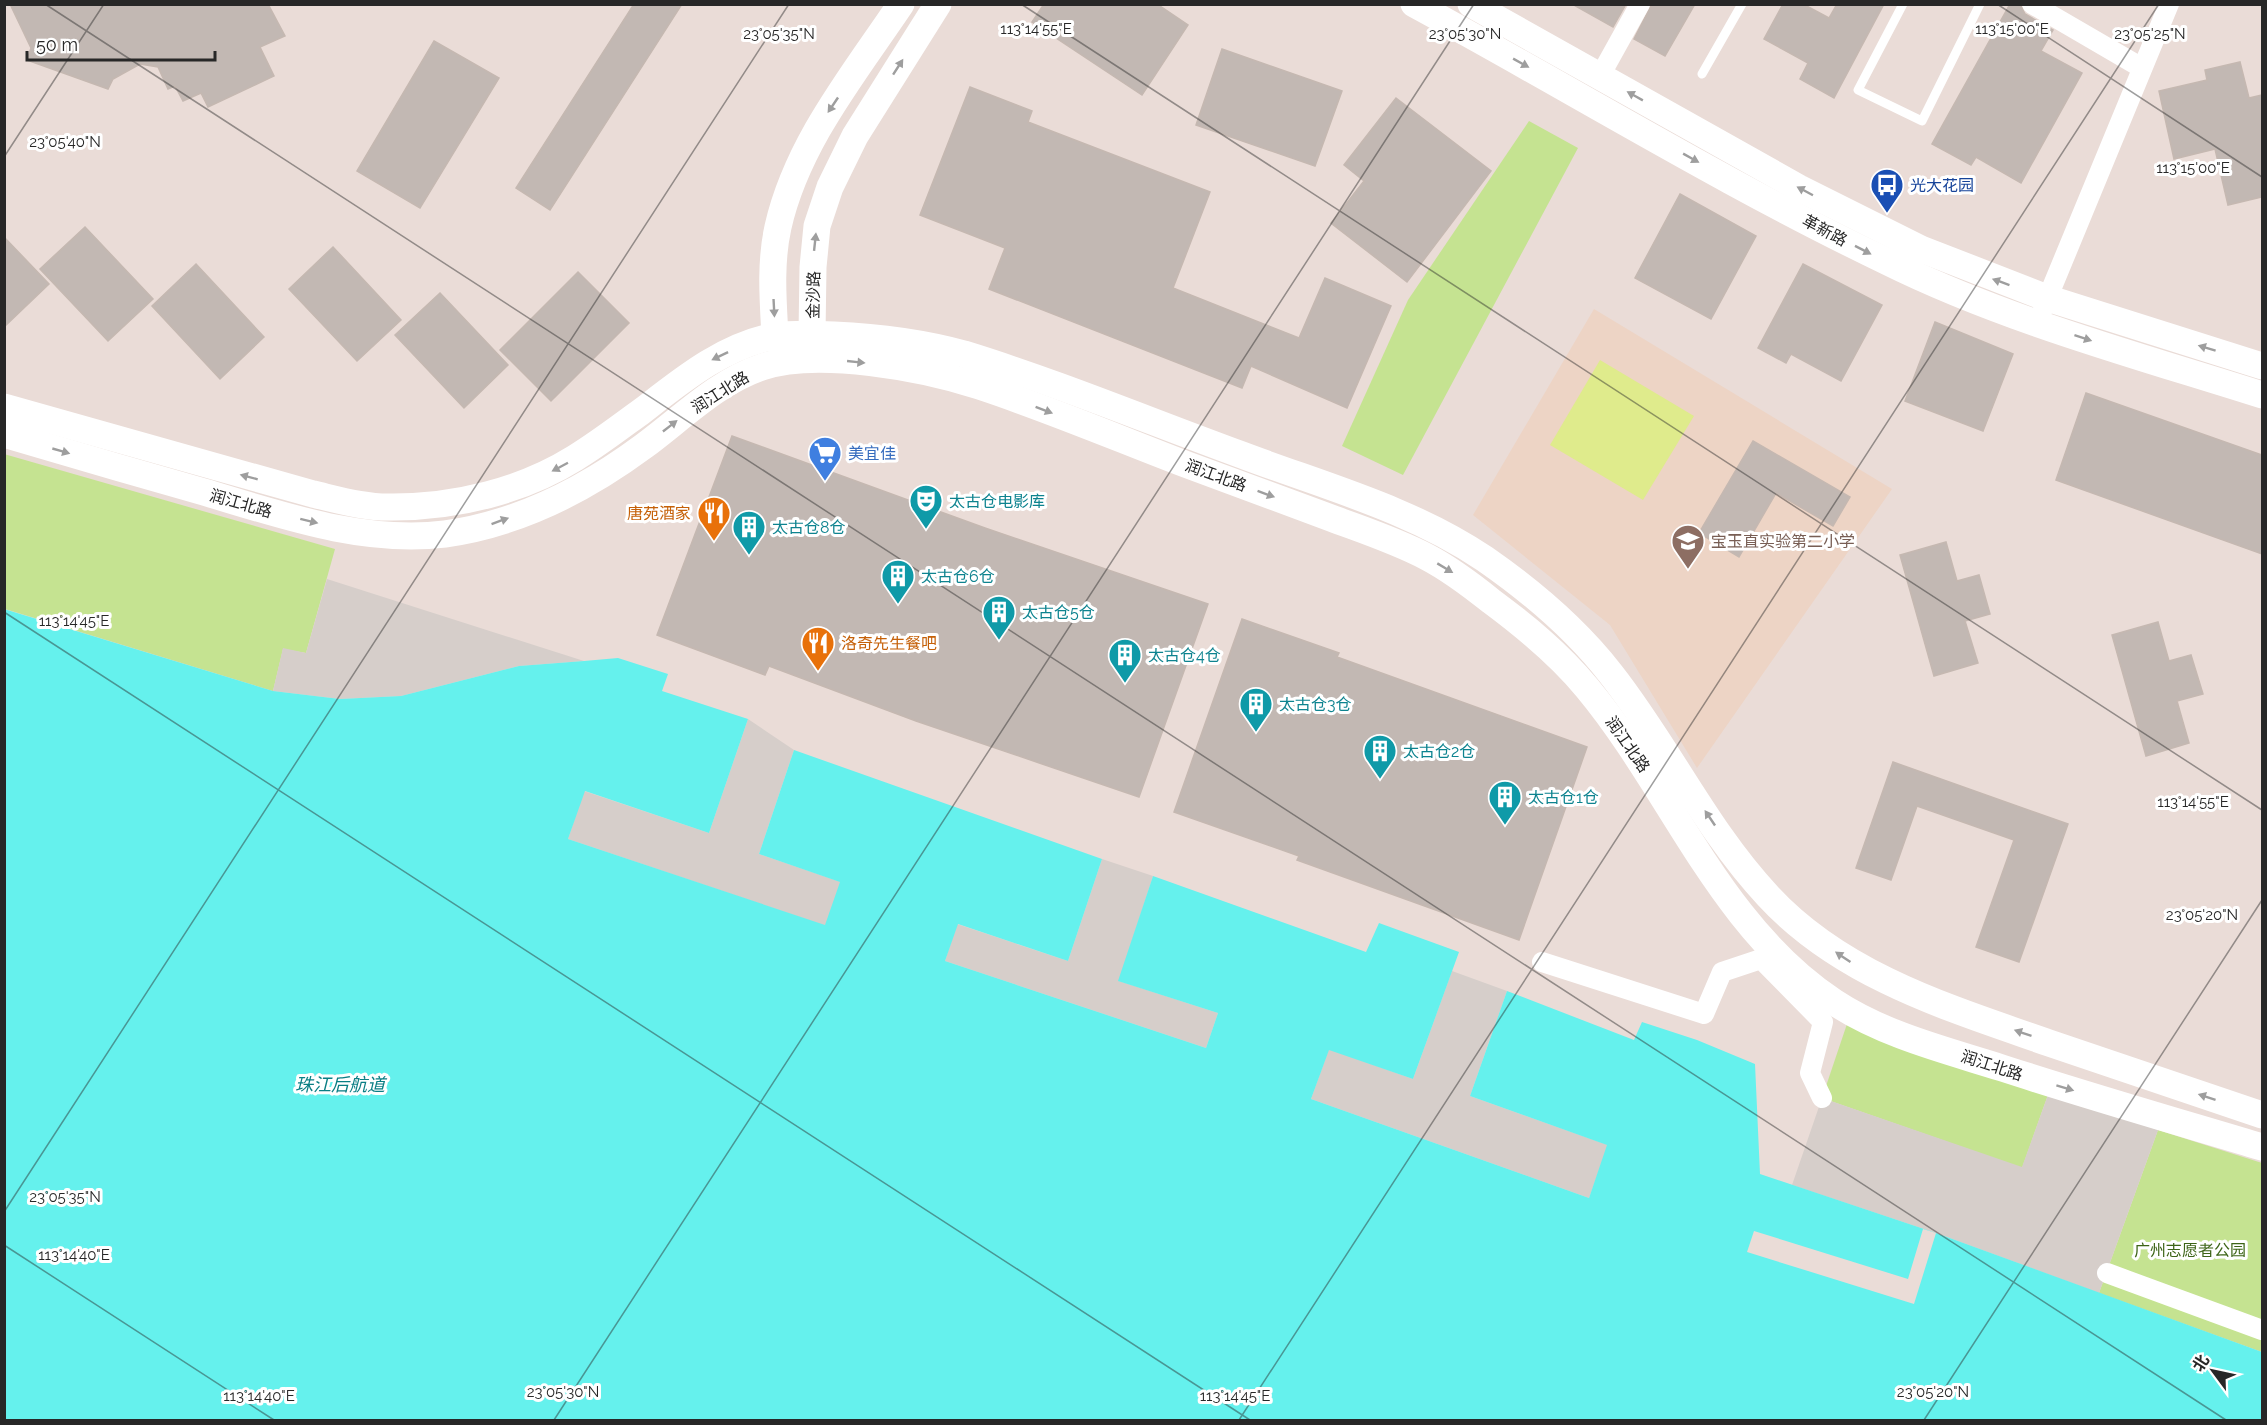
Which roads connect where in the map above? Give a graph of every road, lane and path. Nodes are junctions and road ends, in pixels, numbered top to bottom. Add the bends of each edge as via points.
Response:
1 (901, 4) edge
2 (938, 4) edge
3 (1414, 4) edge
4 (1471, 4) edge
5 (1640, 4) edge
6 (1742, 4) edge
7 (1903, 4) edge
8 (1980, 4) edge
9 (2032, 4) edge
10 (2186, 4) edge
11 (2168, 7) edge
12 (2142, 68) junction
13 (1702, 74) dead end
14 (1600, 76) junction
15 (2048, 298) junction
16 (2037, 323) junction
17 (813, 334) junction
18 (775, 336) junction
19 (797, 359) junction
20 (2262, 366) edge
21 (2262, 395) edge
22 (4, 406) edge
23 (4, 434) edge
24 (1542, 962) dead end
25 (1822, 1098) dead end
26 (2262, 1115) edge
27 (2262, 1147) edge
28 (2107, 1273) dead end
29 (2262, 1330) edge

1 -> 18 street via 802,155 787,192 777,229 772,277
17 -> 2 street, 金沙路 via 817,226 830,187 855,136
3 -> 16 street, 革新路 via 1887,262
4 - 14 street, 革新路
5 - 14 street
6 - 13 lane
7 - 8 lane via 1858,90 1922,121
9 - 12 street
10 - 11 street
11 - 12 street
12 - 15 street
15 -> 14 street, 革新路 via 1921,249 1866,223
15 - 16 street
20 -> 15 street, 革新路
16 -> 21 street, 革新路
17 - 18 street, 润江北路
17 - 19 street, 金沙路
26 -> 17 street, 润江北路 via 1941,1003 1852,964 1828,947 1788,916 1748,872 1638,711 1590,649 1549,609 1450,538 1356,494 987,361 930,344
18 - 19 street
18 -> 22 street, 润江北路 via 715,358 594,446 544,475 463,501 429,505 393,508 313,495
23 -> 19 street, 润江北路 via 306,521 377,535 416,537 484,526 555,500 599,477 744,374
19 -> 27 street, 润江北路 via 895,367 974,384 1426,557 1512,617 1572,670 1623,735 1723,889 1773,951 1814,988 1862,1019 1918,1041
24 - 25 street via 1704,1014 1722,972 1761,959 1823,1022 1810,1073
28 - 29 street

